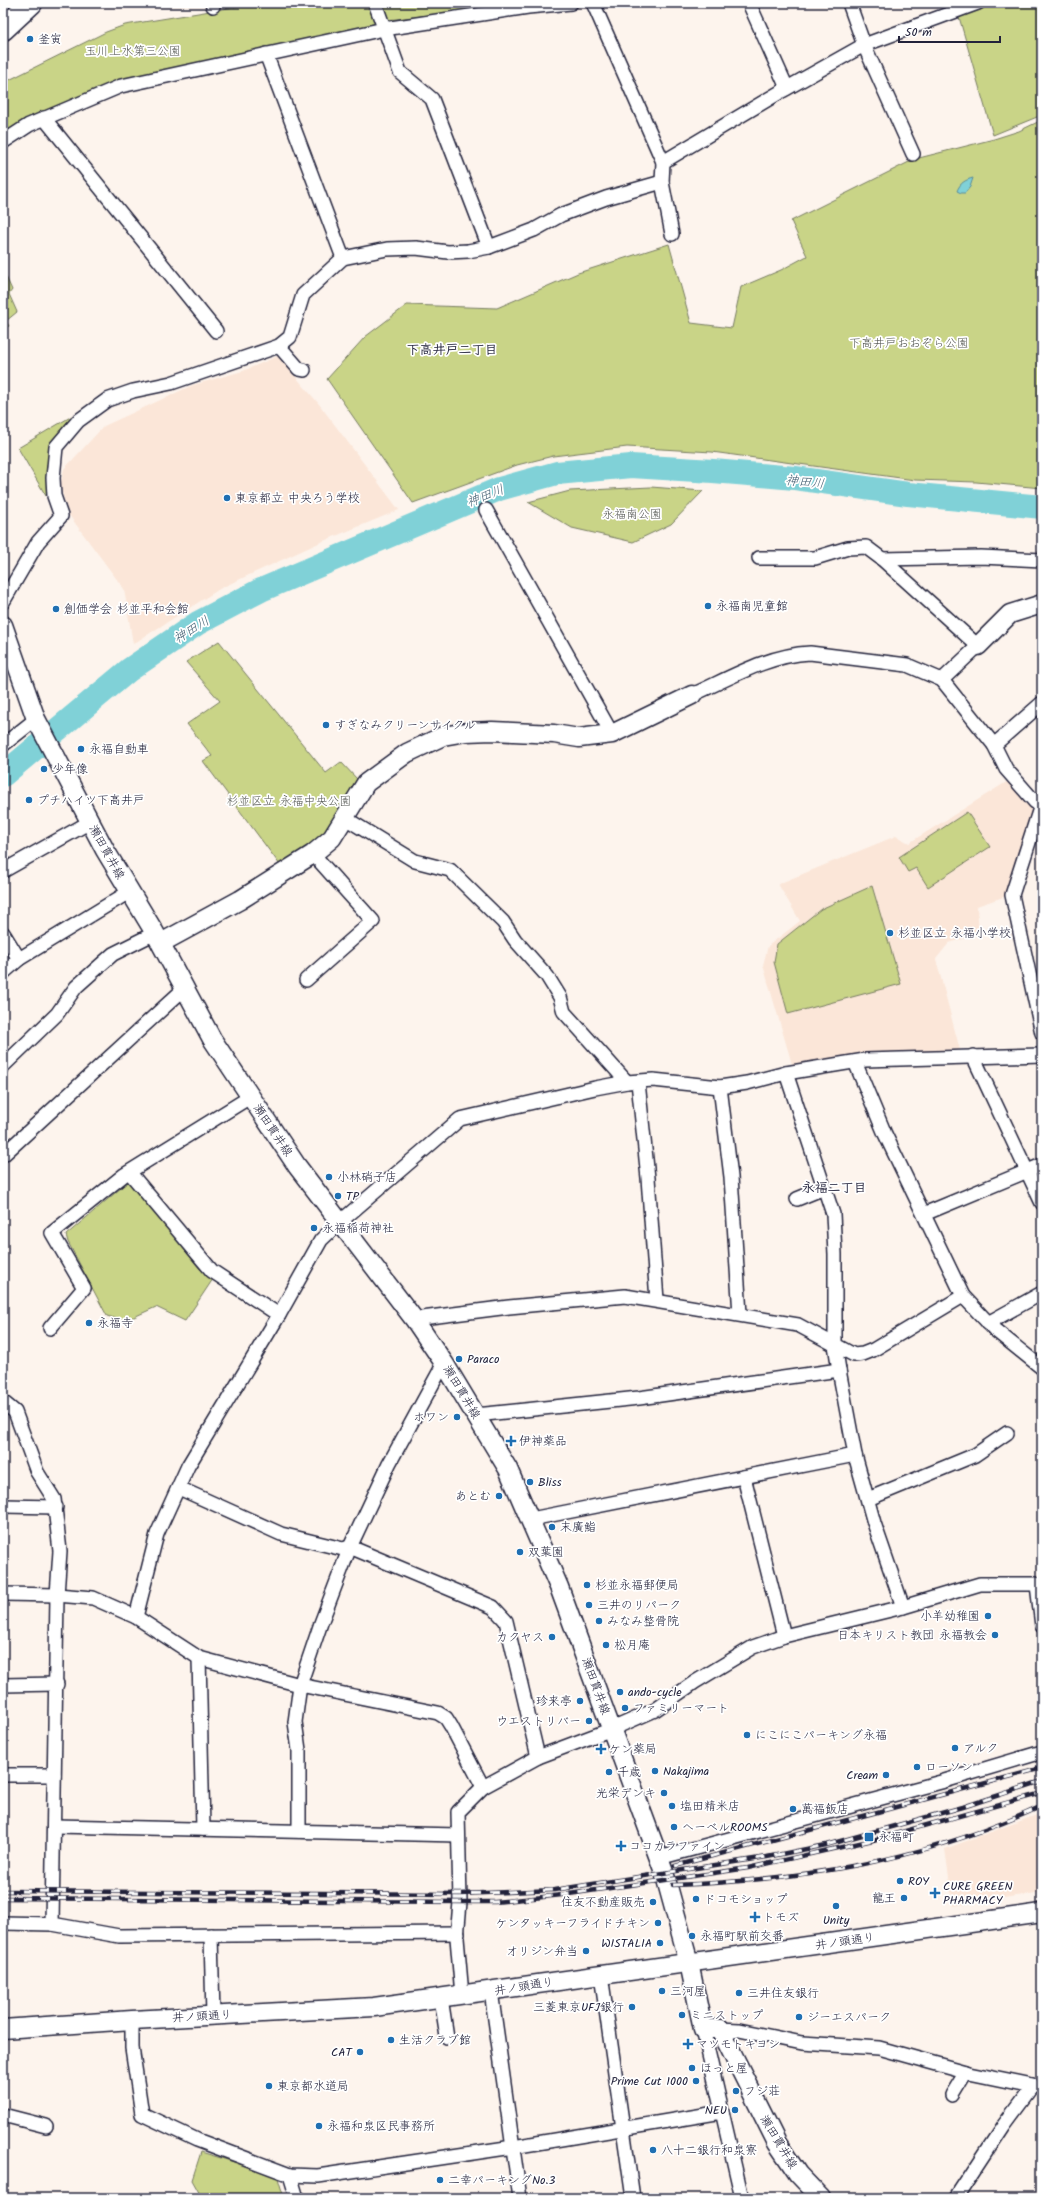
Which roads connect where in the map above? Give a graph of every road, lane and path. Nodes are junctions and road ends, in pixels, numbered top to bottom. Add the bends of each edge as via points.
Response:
1 (9, 3) edge
2 (31, 3) edge
3 (375, 3) edge
4 (571, 3) edge
5 (593, 3) edge
6 (748, 3) edge
7 (849, 3) edge
8 (978, 3) edge
9 (532, 4) edge
10 (3, 9) edge
11 (3, 29) edge
12 (384, 29) junction
13 (864, 45) junction
14 (266, 54) junction
15 (787, 88) junction
16 (44, 118) junction
17 (3, 142) edge
18 (913, 154) dead end
19 (663, 162) junction
20 (662, 182) junction
21 (672, 234) dead end
22 (489, 247) junction
23 (343, 258) junction
24 (216, 331) dead end
25 (279, 346) junction
26 (304, 370) dead end
27 (486, 510) dead end
28 (759, 558) dead end
29 (882, 559) junction
30 (1042, 560) edge
31 (3, 602) edge
32 (1042, 604) edge
33 (3, 625) edge
34 (978, 646) junction
35 (942, 680) junction
36 (692, 695) joint
37 (1042, 703) edge
38 (40, 725) junction
39 (612, 734) junction
40 (3, 745) edge
41 (994, 745) junction
42 (345, 818) junction
43 (90, 822) junction
44 (313, 854) junction
45 (3, 871) edge
46 (129, 892) junction
47 (3, 934) edge
48 (158, 938) junction
49 (19, 959) junction
50 (3, 973) edge
51 (306, 980) dead end
52 (185, 988) junction
53 (1042, 1033) edge
54 (1042, 1055) edge
55 (973, 1056) junction
56 (855, 1062) junction
57 (3, 1066) edge
58 (786, 1072) junction
59 (633, 1082) junction
60 (720, 1087) junction
61 (250, 1097) junction
62 (3, 1155) edge
63 (1042, 1165) edge
64 (1026, 1172) junction
65 (130, 1173) junction
66 (824, 1188) junction
67 (797, 1199) dead end
68 (1042, 1203) edge
69 (924, 1214) junction
70 (340, 1222) junction
71 (1042, 1293) edge
72 (963, 1296) junction
73 (656, 1300) junction
74 (740, 1314) junction
75 (279, 1315) junction
76 (414, 1319) junction
77 (988, 1323) junction
78 (50, 1328) dead end
79 (835, 1345) junction
80 (444, 1363) junction
81 (1042, 1368) edge
82 (839, 1370) junction
83 (3, 1402) edge
84 (476, 1415) junction
85 (1007, 1433) dead end
86 (856, 1455) junction
87 (744, 1477) junction
88 (179, 1488) junction
89 (868, 1499) junction
90 (3, 1506) edge
91 (56, 1507) junction
92 (531, 1519) junction
93 (350, 1548) junction
94 (1039, 1584) edge
95 (3, 1594) edge
96 (57, 1595) junction
97 (903, 1607) junction
98 (136, 1617) junction
99 (1042, 1626) edge
100 (784, 1636) junction
101 (199, 1658) junction
102 (57, 1684) junction
103 (3, 1685) edge
104 (300, 1685) junction
105 (612, 1729) junction
106 (1042, 1752) edge
107 (538, 1757) junction
108 (3, 1775) edge
109 (54, 1775) junction
110 (483, 1787) junction
111 (55, 1826) junction
112 (203, 1829) junction
113 (298, 1831) junction
114 (458, 1835) junction
115 (659, 1858) junction
116 (1042, 1913) edge
117 (3, 1923) edge
118 (52, 1924) junction
119 (458, 1933) junction
120 (211, 1935) junction
121 (690, 1963) junction
122 (601, 1975) junction
123 (491, 1991) junction
124 (462, 1995) junction
125 (441, 1998) junction
126 (213, 2016) junction
127 (132, 2020) junction
128 (3, 2029) edge
129 (712, 2029) junction
130 (447, 2037) dead end
131 (966, 2072) junction
132 (1037, 2087) edge
133 (952, 2095) dead end
134 (722, 2112) junction
135 (3, 2115) edge
136 (46, 2126) dead end
137 (623, 2129) junction
138 (512, 2147) junction
139 (290, 2175) junction
140 (297, 2198) edge
141 (520, 2198) edge
142 (633, 2198) edge
143 (742, 2198) edge
144 (821, 2198) edge
145 (956, 2198) edge

1 - 10 highway
2 - 11 highway
3 - 12 street
4 - 9 street
5 - 19 street
6 - 15 street
7 - 13 street
8 - 13 street
9 - 12 street
12 - 14 street
12 - 22 street via 400,72 432,99
13 - 15 street
13 - 18 street
14 - 16 street via 120,86
14 - 23 street
15 - 19 street
16 - 17 street via 22,128
16 - 24 street
19 - 20 street
20 - 21 street
20 - 22 street via 567,212 534,230
22 - 23 street via 448,252 416,248 387,249
23 - 25 street via 302,295 290,337
25 - 26 street via 299,369
25 - 31 street via 171,383 133,391 107,400 78,421 56,447 54,490 61,516 38,542
27 - 39 street
28 - 29 street via 816,558 848,548 866,546
29 - 30 street
29 - 34 street
32 - 34 main road via 1010,614
33 - 38 main road, 瀬田貫井線
34 - 35 street
35 - 36 street via 907,665 797,653 779,656
35 - 41 street
36 - 39 main road
37 - 41 street
38 - 40 street
38 - 43 main road, 瀬田貫井線
39 - 42 main road via 579,738 492,731 443,736 407,753 366,783
41 - 53 street via 1006,769 1035,802 1041,805 1012,895
42 - 44 main road via 332,838
42 - 59 street via 415,862 450,870 503,922 515,940 547,976 560,996 564,1012
43 - 45 street
43 - 46 main road, 瀬田貫井線
44 - 48 main road via 240,900
44 - 51 street via 373,921
46 - 48 main road, 瀬田貫井線
46 - 49 street
47 - 49 street
48 - 52 main road, 瀬田貫井線
48 - 57 street via 112,954 76,987 57,1014
49 - 50 street
52 - 61 main road, 瀬田貫井線 via 212,1039
52 - 62 street
54 - 55 street
55 - 56 street
55 - 64 street
56 - 58 street
56 - 69 street via 885,1134
58 - 60 street via 747,1083
58 - 66 street
59 - 60 street via 653,1080
59 - 70 street via 595,1088 460,1119
59 - 73 street via 648,1178
60 - 74 street via 731,1177
61 - 65 street
61 - 70 main road, 瀬田貫井線 via 297,1166
63 - 64 street
64 - 68 street
64 - 69 street
65 - 75 street via 212,1271
65 - 78 street via 124,1175 52,1233 84,1288
66 - 67 street
66 - 79 street via 832,1214 835,1254
69 - 72 street
70 - 75 street via 321,1240
70 - 76 main road, 瀬田貫井線
71 - 77 street
72 - 77 street
72 - 79 street via 863,1354 854,1355
73 - 74 street
73 - 76 street via 625,1296 510,1306
74 - 79 street via 798,1325
75 - 88 street via 188,1466
76 - 80 main road, 瀬田貫井線
77 - 81 street
79 - 82 street
80 - 84 main road, 瀬田貫井線
80 - 93 street via 389,1464
82 - 84 street via 640,1398
82 - 86 street
83 - 91 street via 15,1412 37,1472 54,1499
84 - 92 main road, 瀬田貫井線 via 508,1469
85 - 89 street via 974,1455
86 - 87 street
86 - 89 street
87 - 92 street
87 - 100 street
88 - 93 street via 281,1534
88 - 98 street via 158,1534 158,1554
89 - 97 street
90 - 91 street
91 - 96 street via 60,1551
92 - 105 main road, 瀬田貫井線
93 - 104 street
93 - 107 street via 493,1607 506,1621
94 - 97 street via 980,1584
94 - 99 street
95 - 96 street
96 - 98 street via 93,1598
96 - 102 street
97 - 100 street
98 - 101 street
100 - 105 street via 753,1647 655,1710
101 - 104 street
101 - 112 street
102 - 103 street
102 - 109 street
104 - 110 street via 438,1712 451,1726
104 - 113 street via 296,1722 299,1750
105 - 107 street
105 - 115 main road, 瀬田貫井線
106 - 115 street
107 - 110 street
108 - 109 street
109 - 111 street
110 - 114 street via 458,1812
111 - 112 street
111 - 118 street
112 - 113 street
113 - 114 street
114 - 119 street
115 - 121 main road, 瀬田貫井線
116 - 121 main road, 井ノ頭通り
117 - 118 street
118 - 120 street via 119,1936
119 - 120 street
119 - 124 street
120 - 126 street
121 - 122 main road, 井ノ頭通り
121 - 129 main road, 瀬田貫井線
122 - 123 main road, 井ノ頭通り
122 - 137 street
123 - 124 main road, 井ノ頭通り
123 - 138 street
124 - 125 main road, 井ノ頭通り
125 - 126 main road, 井ノ頭通り via 374,2007
125 - 130 street
126 - 127 main road, 井ノ頭通り
127 - 128 main road, 井ノ頭通り
127 - 139 street via 132,2048 142,2114 197,2140
129 - 131 street via 739,2030 802,2043 879,2048
129 - 134 street
129 - 144 main road, 瀬田貫井線 via 777,2143 798,2174
131 - 132 street
131 - 133 street
132 - 145 street via 1004,2125
134 - 137 street
134 - 143 street
135 - 136 street
137 - 138 street
137 - 142 street
138 - 139 street via 318,2176
138 - 141 street
139 - 140 street

